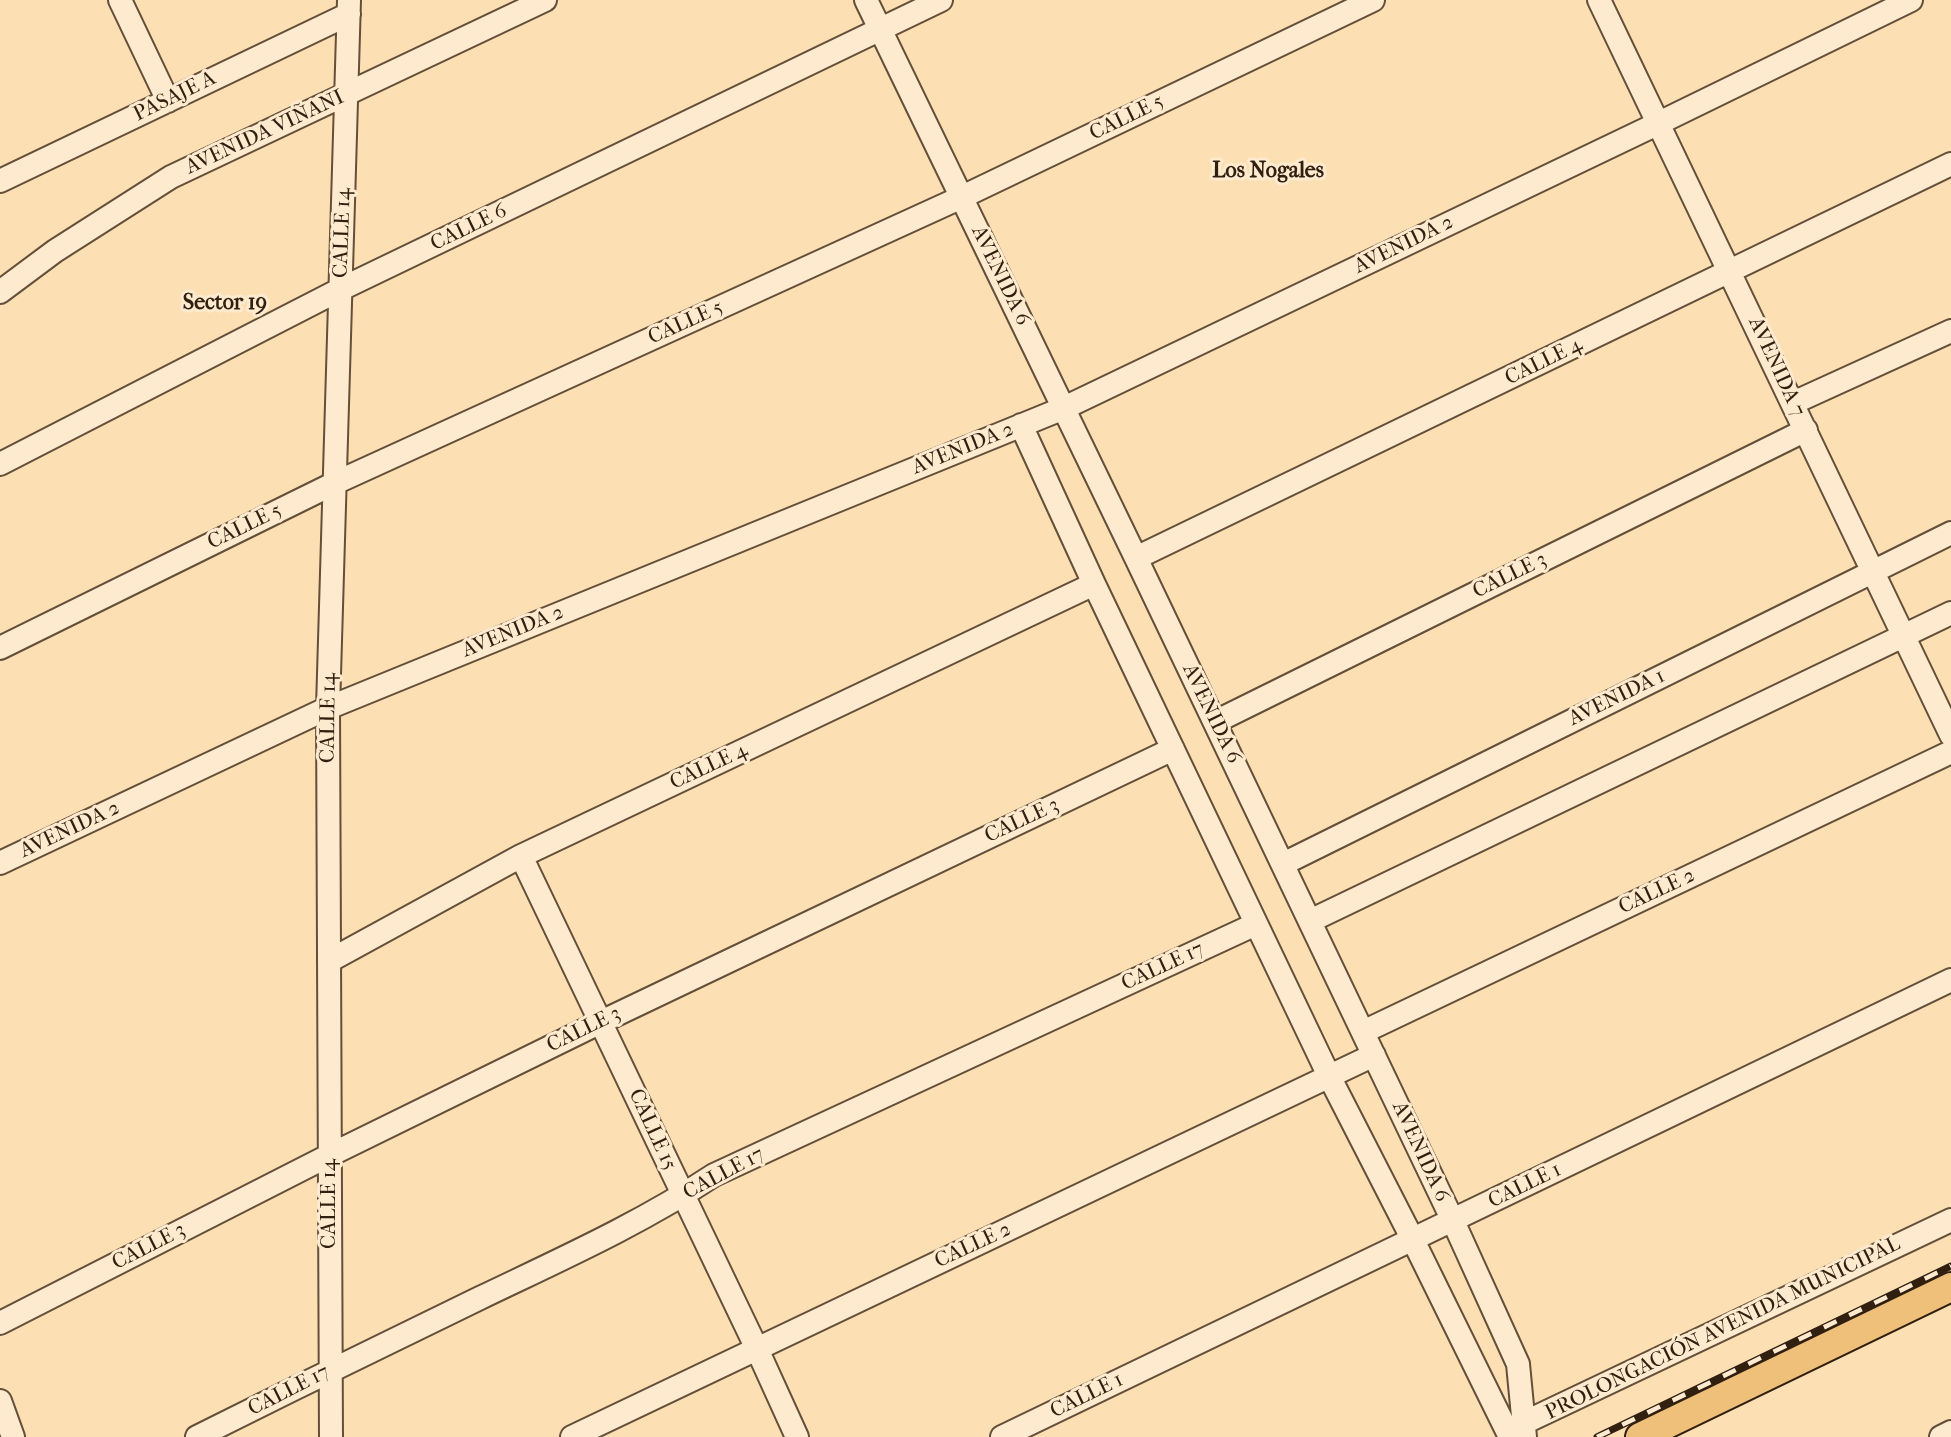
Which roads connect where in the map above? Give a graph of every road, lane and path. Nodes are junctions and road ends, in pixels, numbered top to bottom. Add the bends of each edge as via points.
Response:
1 (120, 0) edge
2 (545, 0) edge
3 (866, 0) edge
4 (941, 0) edge
5 (1374, 0) edge
6 (1599, 0) edge
7 (1911, 0) edge
8 (349, 7) edge
9 (881, 30) junction
10 (347, 94) junction
11 (168, 100) junction
12 (1659, 123) junction
13 (1951, 164) edge
14 (0, 181) edge
15 (962, 197) junction
16 (1730, 272) junction
17 (341, 289) junction
18 (0, 292) edge
19 (1951, 331) edge
20 (1793, 404) junction
21 (1064, 408) junction
22 (1021, 425) junction
23 (1806, 430) junction
24 (0, 464) edge
25 (335, 483) junction
26 (1951, 533) edge
27 (1136, 558) junction
28 (1872, 570) junction
29 (1094, 584) junction
30 (1951, 613) edge
31 (1904, 636) junction
32 (0, 648) edge
33 (328, 708) junction
34 (1215, 722) junction
35 (1951, 735) edge
36 (1173, 749) junction
37 (1951, 752) edge
38 (521, 855) junction
39 (0, 863) edge
40 (1283, 864) junction
41 (1310, 921) junction
42 (1257, 924) junction
43 (329, 961) junction
44 (1951, 980) edge
45 (601, 1022) junction
46 (1363, 1032) junction
47 (1374, 1055) junction
48 (1329, 1076) junction
49 (330, 1155) junction
50 (683, 1195) junction
51 (1951, 1220) edge
52 (1453, 1221) junction
53 (1413, 1240) junction
54 (1951, 1287) edge
55 (0, 1323) edge
56 (757, 1349) junction
57 (331, 1370) junction
58 (0, 1401) edge
59 (1512, 1432) edge
60 (1951, 1432) edge
61 (13, 1437) edge
62 (197, 1437) edge
63 (331, 1437) edge
64 (572, 1437) edge
65 (796, 1437) edge
66 (1002, 1437) edge
67 (1640, 1437) edge
68 (1941, 1437) edge

1 - 11 street
2 - 10 street, AVENIDA VIÑANI
3 - 9 street, AVENIDA 6
4 - 9 street, CALLE 6
5 - 15 street, CALLE 5
6 - 12 street, AVENIDA 7
7 - 12 street, AVENIDA 2
8 - 10 street, CALLE 14
8 - 11 street, PASAJE A
9 - 15 street, AVENIDA 6
9 - 17 street, CALLE 6
10 - 17 street, CALLE 14
10 - 18 street, AVENIDA VIÑANI via 171,177 55,251
11 - 14 street, PASAJE A
12 - 16 street, AVENIDA 7
12 - 21 street, AVENIDA 2
13 - 16 street, CALLE 4
15 - 21 street, AVENIDA 6
15 - 25 street, CALLE 5
16 - 20 street, AVENIDA 7
16 - 27 street, CALLE 4
17 - 24 street, CALLE 6
17 - 25 street, CALLE 14
19 - 20 street
20 - 23 street, AVENIDA 7
21 - 22 street, AVENIDA 2
21 - 27 street, AVENIDA 6
22 - 29 street
22 - 33 street, AVENIDA 2
23 - 28 street, AVENIDA 7
23 - 34 street, CALLE 3
25 - 32 street, CALLE 5
25 - 33 street, CALLE 14
26 - 28 street, AVENIDA 1
27 - 34 street, AVENIDA 6
28 - 31 street, AVENIDA 7
28 - 40 street, AVENIDA 1
29 - 36 street
29 - 38 street, CALLE 4
30 - 31 street
31 - 35 street, AVENIDA 7
31 - 41 street
33 - 39 street, AVENIDA 2
33 - 43 street, CALLE 14
34 - 40 street, AVENIDA 6
36 - 42 street
36 - 45 street, CALLE 3
37 - 46 street, CALLE 2
38 - 43 street, CALLE 4
38 - 45 street, CALLE 15
40 - 41 street, AVENIDA 6
41 - 46 street, AVENIDA 6
42 - 48 street
42 - 50 street, CALLE 17 via 714,1175
43 - 49 street, CALLE 14
44 - 52 street, CALLE 1
45 - 49 street, CALLE 3
45 - 50 street, CALLE 15
46 - 47 street, AVENIDA 6
47 - 48 street, CALLE 2
47 - 52 street, AVENIDA 6
48 - 53 street
48 - 56 street, CALLE 2
49 - 55 street, CALLE 3
49 - 57 street, CALLE 14
50 - 56 street, CALLE 15
50 - 57 street, CALLE 17 via 623,1229
51 - 59 street, PROLONGACIÓN AVENIDA MUNICIPAL
52 - 53 street, CALLE 1
52 - 59 street, AVENIDA 6 via 1518,1364
53 - 59 street
53 - 66 street, CALLE 1
54 - 67 main road
56 - 64 street, CALLE 2
56 - 65 street, CALLE 15
57 - 62 street, CALLE 17
57 - 63 street, CALLE 14
58 - 61 street
60 - 68 street

